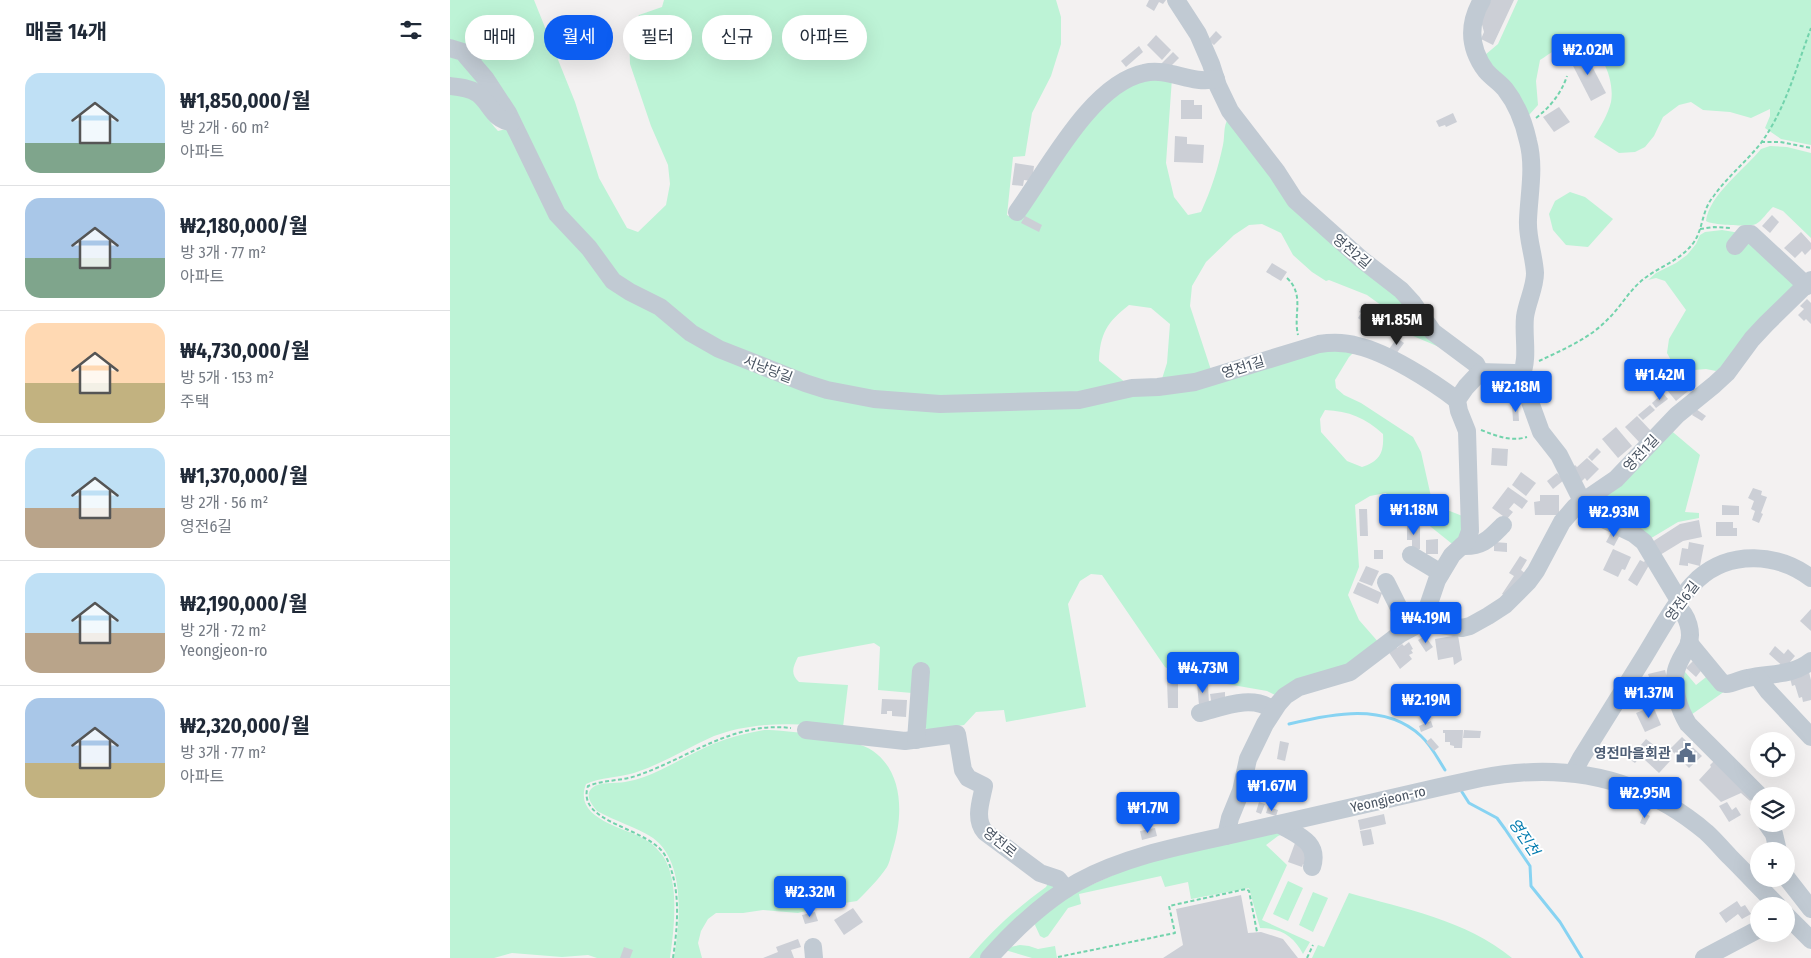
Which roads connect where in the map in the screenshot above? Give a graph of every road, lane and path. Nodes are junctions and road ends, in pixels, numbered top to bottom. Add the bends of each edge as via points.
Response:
1 (1176, 0) edge
2 (1482, 0) edge
3 (1811, 28) edge
4 (450, 48) edge
5 (1566, 76) dead end
6 (1216, 79) junction
7 (450, 86) edge
8 (512, 122) junction
9 (1524, 127) junction
10 (1761, 142) junction
11 (1811, 148) edge
12 (1017, 212) dead end
13 (1700, 229) junction
14 (1751, 234) junction
15 (1734, 246) dead end
16 (1287, 278) dead end
17 (1809, 283) edge
18 (1301, 349) junction
19 (1480, 372) junction
20 (1522, 373) junction
21 (1132, 388) joint
22 (1457, 400) junction
23 (1465, 424) junction
24 (1541, 432) junction
25 (1582, 501) junction
26 (1503, 525) dead end
27 (1462, 546) junction
28 (1411, 555) dead end
29 (1441, 573) junction
30 (1811, 578) edge
31 (1386, 582) dead end
32 (1678, 604) junction
33 (1416, 626) junction
34 (1689, 643) junction
35 (1811, 661) edge
36 (921, 671) dead end
37 (1758, 677) junction
38 (1616, 702) junction
39 (1273, 710) junction
40 (1200, 712) dead end
41 (806, 730) joint
42 (1811, 737) edge
43 (916, 740) junction
44 (1544, 771) junction
45 (1574, 773) junction
46 (1751, 787) edge
47 (1279, 824) junction
48 (1226, 836) junction
49 (1312, 867) dead end
50 (1795, 886) edge
51 (1066, 889) junction
52 (1769, 897) edge
53 (1809, 902) edge
54 (1795, 908) edge
55 (1795, 923) edge
56 (1257, 932) dead end
57 (1750, 934) edge
58 (1811, 940) edge
59 (1313, 945) dead end
60 (1058, 957) edge
61 (673, 958) edge
62 (989, 958) edge
63 (1307, 958) edge
64 (1704, 958) edge

1 - 6 street, 영전2길 via 1198,34
2 - 9 street via 1472,21 1474,48 1486,71 1511,98
3 - 10 path via 1786,100
4 - 8 street, 서낭당길 via 468,57
5 - 9 path via 1557,97
6 - 12 street via 1200,81 1179,74 1144,72 1120,84 1080,119
6 - 19 street, 영전2길 via 1230,111 1295,200 1401,290 1433,332 1476,364
7 - 8 street via 476,93 496,117
8 - 21 street, 서낭당길 via 557,214 613,280 660,307 691,333 737,357 827,390 874,399 940,404 1079,400
9 - 20 street via 1531,157 1528,230 1535,273 1526,315
10 - 11 path
10 - 13 path via 1713,196 1706,206
13 - 14 path via 1731,228
13 - 20 path via 1684,253 1639,283 1606,322
14 - 15 street via 1745,234
14 - 17 street, 영전1길
16 - 18 path via 1297,295 1297,331
17 - 25 street, 영전1길 via 1752,339 1714,385 1677,416 1616,479
18 - 21 street, 영전1길 via 1195,382
18 - 22 street, 영전1길 via 1332,342 1374,351
19 - 20 street
19 - 22 street
20 - 24 street
22 - 23 street
23 - 24 path via 1514,439
23 - 27 street via 1470,531
24 - 25 street via 1559,455
25 - 32 street via 1605,520 1644,542
25 - 33 street, 영전1길 via 1562,522 1528,582 1505,606 1462,628
26 - 27 street via 1483,543
27 - 29 street
28 - 29 street
29 - 33 street
30 - 32 street, 영전6길 via 1788,564 1768,558 1733,561 1708,573 1689,589
31 - 33 street
32 - 34 street via 1687,619
32 - 38 street, 영전6길
33 - 39 street via 1350,672 1299,687 1285,696
34 - 37 street via 1722,682 1730,684
34 - 46 street via 1675,674 1681,710 1688,724
35 - 37 street via 1789,672
36 - 43 street
37 - 42 street
38 - 44 street, 영전6길 via 1595,721 1568,759
38 - 45 street, 영전6길
39 - 40 street via 1248,702
39 - 48 street via 1248,759
41 - 43 street, 영전로 via 895,741
41 - 61 path via 766,727 742,731 634,777 588,786 585,794 595,812 652,840 665,855 677,898
43 - 51 street, 영전로 via 957,734 962,770 968,778 984,786 978,819 980,826 1040,872 1058,879
44 - 45 street, Yeongjeon-ro
44 - 47 street, Yeongjeon-ro via 1480,778
45 - 52 street, Yeongjeon-ro via 1626,785 1674,808 1708,834
47 - 48 street, Yeongjeon-ro
47 - 49 street via 1312,847 1315,855
48 - 51 street, Yeongjeon-ro via 1124,862
50 - 53 street
51 - 62 street, Yeongjeon-ro via 1033,914
53 - 54 street
55 - 58 street, Yeongjeon-ro
56 - 60 path via 1246,889 1169,906 1175,933
57 - 64 street
59 - 63 path

